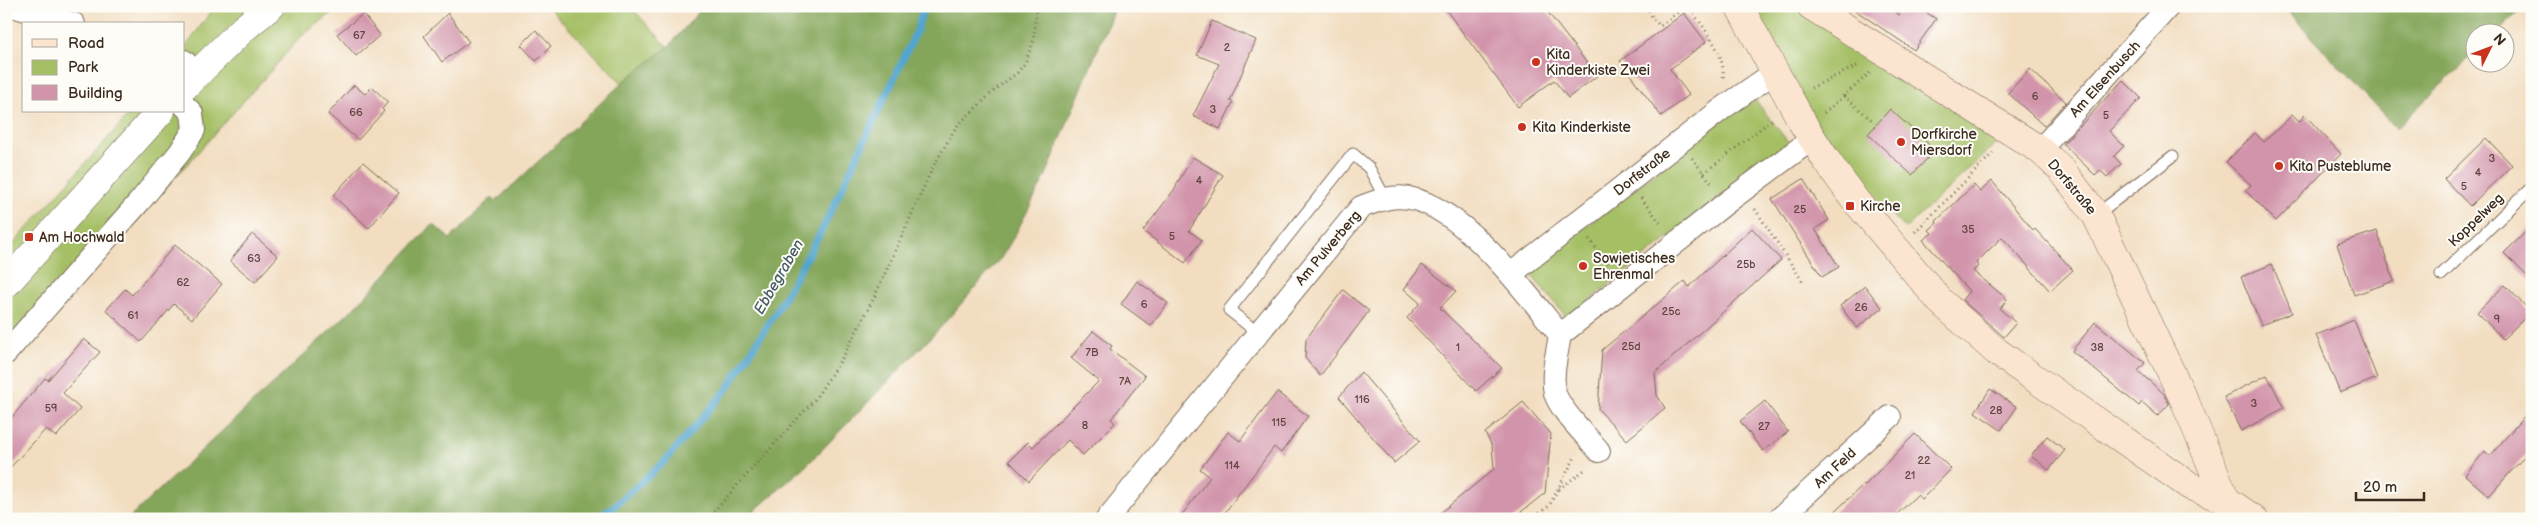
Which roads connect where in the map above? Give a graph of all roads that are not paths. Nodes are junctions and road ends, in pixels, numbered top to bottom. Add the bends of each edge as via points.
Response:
1 (12, 6) edge
2 (272, 6) edge
3 (1739, 6) edge
4 (1811, 6) edge
5 (2169, 6) edge
6 (67, 22) edge
7 (1775, 72) junction
8 (188, 74) edge
9 (185, 106) edge
10 (160, 112) edge
11 (1808, 133) junction
12 (2040, 150) junction
13 (2172, 156) dead end
14 (2532, 187) edge
15 (1385, 198) junction
16 (2096, 215) junction
17 (1511, 274) junction
18 (2441, 274) dead end
19 (6, 284) edge
20 (1258, 333) junction
21 (1560, 335) junction
22 (6, 353) edge
23 (1890, 417) dead end
24 (1595, 446) road end
25 (2226, 500) junction
26 (1107, 519) edge
27 (1779, 519) edge
28 (2254, 519) edge

1 - 6 street
2 - 8 street
3 - 7 main road
4 - 12 main road, Dorfstraße via 1882,57
5 - 12 street, Am Elsenbusch
7 - 11 main road via 1784,108
7 - 17 street, Dorfstraße via 1679,142
9 - 22 street via 192,113 194,130 180,152
10 - 19 street
11 - 21 street
11 - 25 main road via 1855,200 1896,250 1946,307 1997,352 2190,486
12 - 16 main road, Dorfstraße via 2061,170
13 - 16 lane
14 - 18 lane, Koppelweg
15 - 17 street, Am Pulverberg via 1410,198 1438,211 1458,224
15 - 20 street, Am Pulverberg via 1361,207
15 - 20 lane via 1369,168 1353,154 1229,310
16 - 25 main road, Dorfstraße via 2182,395
17 - 21 street, Am Pulverberg
20 - 26 street, Am Pulverberg
21 - 24 street via 1554,367 1556,393 1561,406
23 - 27 street, Am Feld
25 - 28 main road

